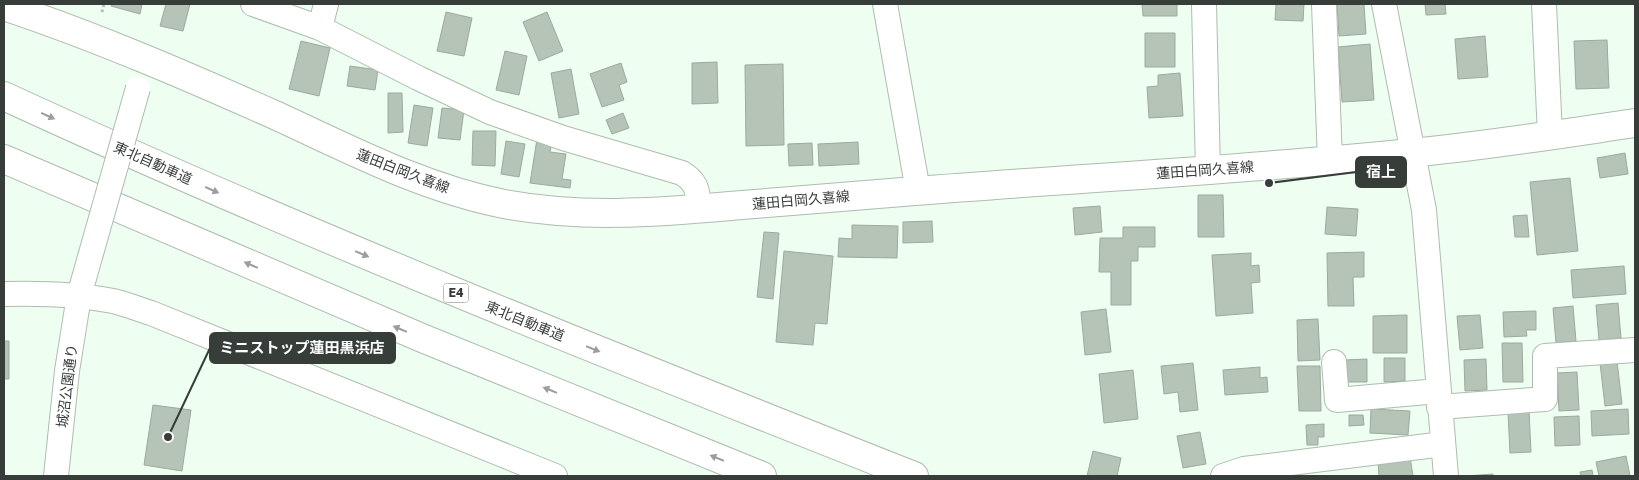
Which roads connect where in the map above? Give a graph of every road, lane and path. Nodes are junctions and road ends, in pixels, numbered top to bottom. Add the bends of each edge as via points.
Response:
1 (104, 4) edge
2 (252, 4) edge
3 (326, 4) edge
4 (885, 4) edge
5 (1204, 4) edge
6 (1324, 4) edge
7 (1384, 4) edge
8 (1544, 4) edge
9 (4, 6) edge
10 (102, 12) dead end
11 (320, 28) junction
12 (146, 59) junction
13 (4, 96) edge
14 (1635, 123) edge
15 (1550, 136) junction
16 (1412, 153) junction
17 (4, 159) edge
18 (1330, 160) junction
19 (1208, 170) junction
20 (918, 191) junction
21 (700, 209) junction
22 (4, 294) edge
23 (79, 296) junction
24 (1635, 350) edge
25 (1334, 362) dead end
26 (1439, 399) junction
27 (1442, 444) junction
28 (56, 476) edge
29 (555, 476) edge
30 (762, 476) edge
31 (914, 476) edge
32 (1223, 476) edge
33 (1446, 476) edge

1 - 10 path
2 - 11 street
3 - 11 street
4 - 20 street
5 - 19 street
6 - 18 street
7 - 16 street
8 - 15 street
9 - 12 main road, 蓮田白岡久喜線
11 - 21 street via 490,112 563,138 682,173 692,179
12 - 21 main road, 蓮田白岡久喜線 via 394,171 464,194 504,204 571,212 642,213
12 - 23 street, 城沼公園通り, bridge
13 -> 31 main road, 東北自動車道 / E4 via 376,261
14 - 15 main road, 蓮田白岡久喜線
15 - 16 main road, 蓮田白岡久喜線
16 - 18 main road, 蓮田白岡久喜線
16 - 26 street via 1424,210
30 -> 17 main road via 422,338
18 - 19 main road, 蓮田白岡久喜線
19 - 20 main road, 蓮田白岡久喜線
20 - 21 main road, 蓮田白岡久喜線
22 - 23 street
23 - 28 street, 城沼公園通り
23 - 29 street via 115,302 150,313
24 - 26 street via 1545,356 1545,399
25 - 26 street via 1337,400
26 - 27 street
27 - 32 street via 1244,469
27 - 33 street

